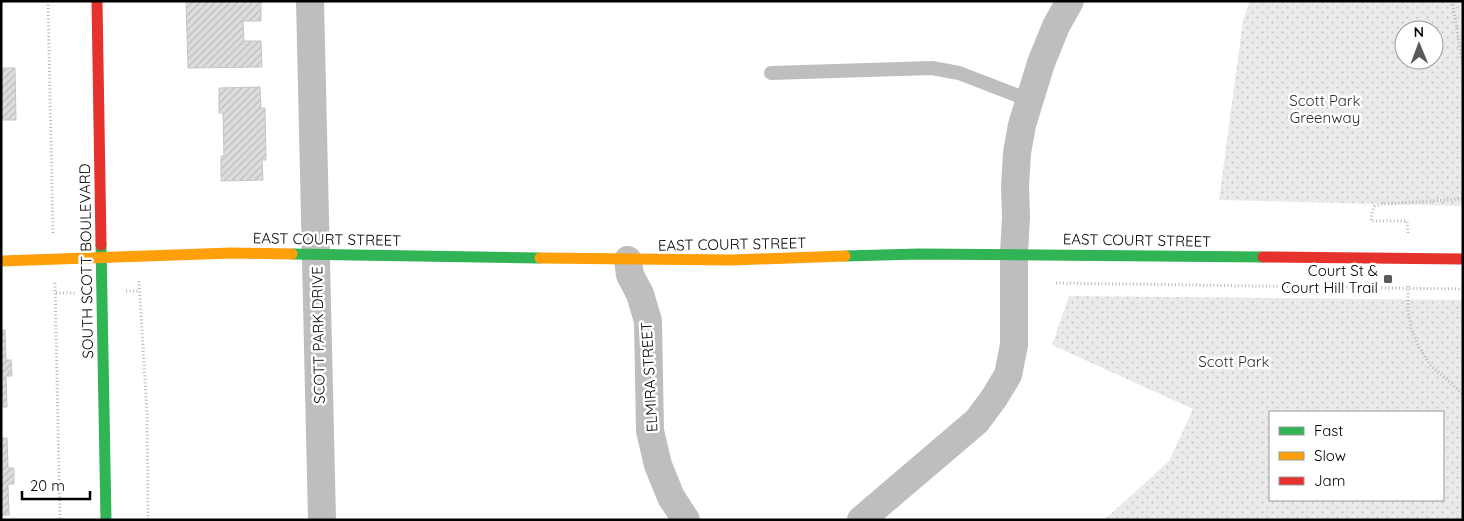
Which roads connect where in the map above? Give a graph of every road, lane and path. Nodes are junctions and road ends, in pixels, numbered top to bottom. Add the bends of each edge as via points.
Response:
1 (48, 1) edge
2 (97, 1) edge
3 (310, 1) edge
4 (1070, 1) edge
5 (1452, 1) edge
6 (1463, 65) edge
7 (771, 73) dead end
8 (1029, 100) junction
9 (1463, 199) edge
10 (53, 236) dead end
11 (1014, 254) junction
12 (317, 255) junction
13 (101, 258) junction
14 (1401, 258) junction
15 (1463, 259) edge
16 (628, 260) junction
17 (1, 261) edge
18 (55, 281) dead end
19 (139, 281) dead end
20 (1048, 282) dead end
21 (1408, 288) junction
22 (1463, 288) edge
23 (140, 291) junction
24 (126, 292) dead end
25 (56, 293) junction
26 (77, 293) dead end
27 (1463, 394) edge
28 (60, 520) edge
29 (106, 520) edge
30 (148, 520) edge
31 (322, 520) edge
32 (686, 520) edge
33 (861, 520) edge

1 - 10 path
2 - 13 street, SOUTH SCOTT BOULEVARD
3 - 12 street, SCOTT PARK DRIVE
4 - 8 street via 1056,26
5 - 6 path
7 - 8 lane via 932,68 959,73
8 - 11 street via 1017,153
9 - 14 path via 1375,206 1372,221 1408,221 1408,243
11 - 14 street, EAST COURT STREET
11 - 16 street, EAST COURT STREET
11 - 33 street via 1014,345 1008,376 977,421
12 - 13 street, EAST COURT STREET via 232,252
12 - 16 street, EAST COURT STREET
12 - 31 street, SCOTT PARK DRIVE
13 - 17 street, EAST COURT STREET
13 - 29 street, SOUTH SCOTT BOULEVARD
14 - 15 street, EAST COURT STREET
14 - 21 path via 1408,276
16 - 32 street, ELMIRA STREET via 630,276 640,294 648,321 650,430 654,448 671,497
18 - 25 path
19 - 23 path
20 - 21 path
21 - 22 path
21 - 27 path via 1408,311 1419,347 1430,366
23 - 24 path
23 - 30 path via 147,413
25 - 26 path
25 - 28 path

